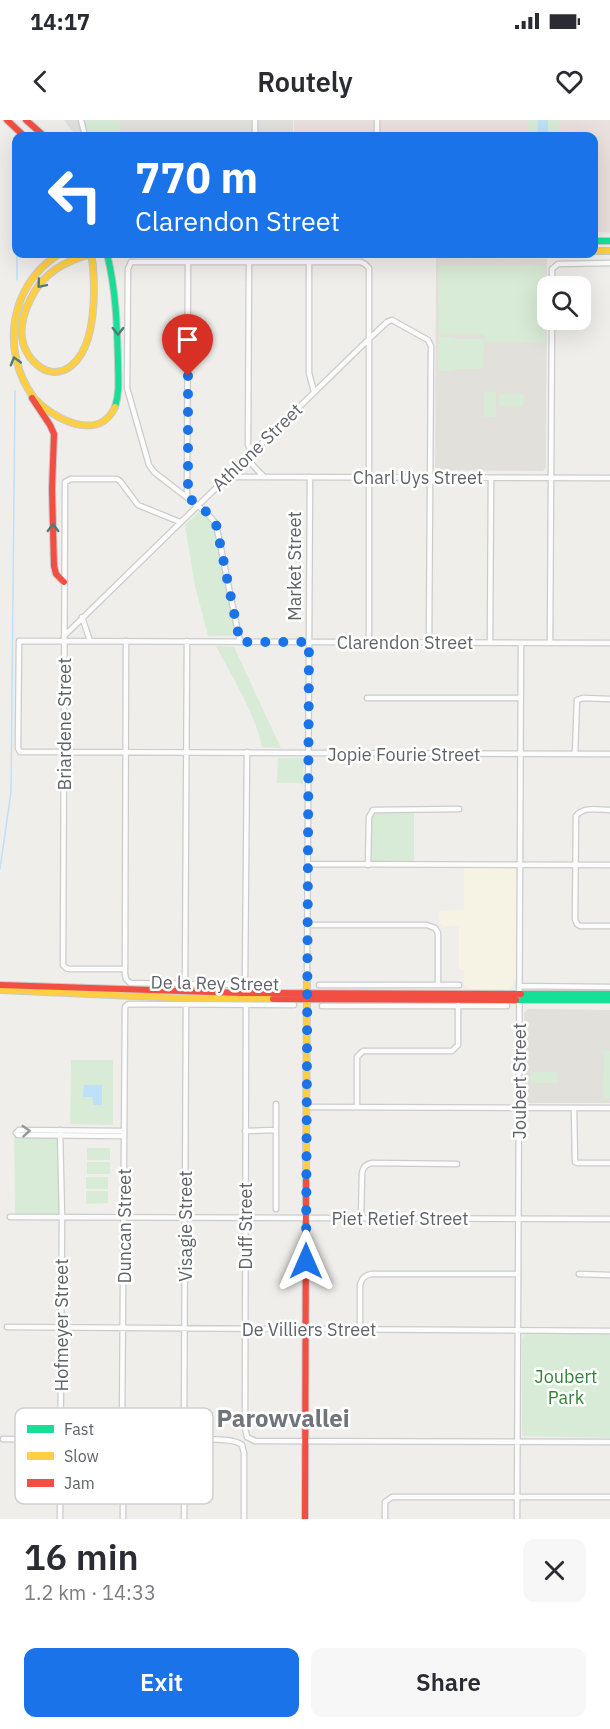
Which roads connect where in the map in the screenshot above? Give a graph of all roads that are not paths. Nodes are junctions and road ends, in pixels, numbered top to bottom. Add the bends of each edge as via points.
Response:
1 (26, 120) edge
2 (40, 132) edge
3 (53, 258) edge
4 (77, 258) edge
5 (92, 258) edge
6 (108, 258) edge
7 (188, 262) junction
8 (249, 262) junction
9 (309, 262) junction
10 (610, 263) edge
11 (552, 276) edge
12 (552, 330) edge
13 (370, 338) junction
14 (30, 391) junction
15 (314, 392) junction
16 (251, 453) junction
17 (246, 458) junction
18 (226, 477) junction
19 (264, 477) junction
20 (310, 477) junction
21 (370, 477) junction
22 (430, 477) junction
23 (491, 478) junction
24 (552, 478) junction
25 (610, 478) edge
26 (188, 497) junction
27 (197, 505) junction
28 (180, 522) junction
29 (64, 582) junction
30 (82, 617) junction
31 (64, 638) junction
32 (90, 641) junction
33 (126, 641) junction
34 (187, 641) junction
35 (240, 642) junction
36 (309, 642) junction
37 (369, 642) junction
38 (429, 642) junction
39 (490, 643) junction
40 (520, 643) junction
41 (550, 643) junction
42 (610, 643) edge
43 (367, 698) dead end
44 (520, 698) junction
45 (610, 699) edge
46 (18, 751) joint
47 (64, 752) junction
48 (126, 752) junction
49 (186, 752) junction
50 (247, 752) junction
51 (309, 753) junction
52 (520, 754) junction
53 (575, 754) junction
54 (610, 754) edge
55 (459, 809) dead end
56 (610, 810) edge
57 (308, 864) junction
58 (368, 865) junction
59 (520, 865) junction
60 (575, 865) junction
61 (610, 865) edge
62 (308, 925) junction
63 (610, 926) edge
64 (64, 967) joint
65 (125, 969) junction
66 (307, 981) joint
67 (0, 985) edge
68 (185, 985) junction
69 (320, 985) dead end
70 (438, 985) junction
71 (459, 985) dead end
72 (519, 986) junction
73 (610, 987) edge
74 (0, 990) edge
75 (610, 994) edge
76 (307, 996) junction
77 (519, 997) junction
78 (610, 1000) edge
79 (186, 1004) junction
80 (126, 1005) joint
81 (246, 1005) junction
82 (294, 1005) dead end
83 (458, 1005) junction
84 (322, 1006) dead end
85 (507, 1006) dead end
86 (276, 1104) dead end
87 (307, 1107) junction
88 (357, 1107) junction
89 (518, 1107) junction
90 (574, 1108) junction
91 (610, 1108) edge
92 (275, 1130) junction
93 (245, 1131) junction
94 (60, 1133) junction
95 (124, 1133) junction
96 (610, 1163) edge
97 (457, 1164) dead end
98 (276, 1209) dead end
99 (10, 1217) dead end
100 (62, 1217) junction
101 (124, 1217) junction
102 (185, 1217) junction
103 (244, 1217) junction
104 (306, 1218) junction
105 (361, 1218) junction
106 (518, 1219) junction
107 (610, 1219) edge
108 (579, 1274) dead end
109 (518, 1275) junction
110 (610, 1275) edge
111 (7, 1327) dead end
112 (61, 1328) junction
113 (123, 1329) junction
114 (184, 1329) junction
115 (245, 1329) junction
116 (305, 1329) junction
117 (360, 1329) junction
118 (518, 1330) junction
119 (610, 1331) edge
120 (61, 1408) edge
121 (123, 1408) edge
122 (184, 1408) edge
123 (3, 1439) dead end
124 (15, 1439) edge
125 (213, 1440) edge
126 (306, 1440) junction
127 (517, 1441) junction
128 (610, 1442) edge
129 (517, 1497) junction
130 (610, 1497) edge
131 (60, 1504) edge
132 (184, 1504) edge
133 (60, 1519) edge
134 (184, 1519) edge
135 (244, 1519) edge
136 (305, 1519) edge
137 (385, 1519) edge
138 (517, 1519) edge

1 - 2 main road
14 -> 3 main road via 12,352 12,321 28,282
4 -> 5 main road, bridge via 41,282 28,303 22,326 23,341 32,360 52,372 72,365 86,344 93,304
6 -> 14 main road via 118,324 118,394 114,411 96,426 83,426 57,415
7 - 8 street
7 - 26 street
7 - 26 street via 134,261 129,264 127,291 128,392 150,467
8 - 9 street
8 - 16 street
9 - 13 street via 368,266
9 - 15 street via 309,373
10 - 11 street via 558,264 552,269
12 - 24 street
13 - 15 street, Athlone Street
13 - 21 street
13 - 22 street, Athlone Street via 392,320 428,340 431,346
29 -> 14 main road via 54,566 54,434
15 - 16 street, Athlone Street
16 - 17 street, Athlone Street
17 - 18 street, Athlone Street
17 - 19 street
18 - 19 street, Charl Uys Street
18 - 27 street, Athlone Street
19 - 20 street, Charl Uys Street
20 - 21 street, Charl Uys Street
20 - 36 street, Market Street
21 - 22 street, Charl Uys Street
21 - 37 street
22 - 23 street, Charl Uys Street
22 - 38 street
23 - 24 street, Charl Uys Street
23 - 39 street
24 - 25 street, Charl Uys Street
24 - 41 street
26 - 27 street
27 - 28 street, Athlone Street
27 - 35 street via 216,524
28 - 29 street, Briardene Street via 138,506 117,479 66,481
28 - 30 street, Athlone Street
29 - 31 street, Briardene Street
30 - 31 street, Athlone Street
30 - 32 street
31 - 32 street, Clarendon Street
31 - 46 street, Clarendon Street via 19,641
31 - 47 street, Briardene Street
32 - 33 street, Clarendon Street
33 - 34 street, Clarendon Street
33 - 48 street
34 - 35 street, Clarendon Street
34 - 49 street
35 - 36 street, Clarendon Street
36 - 37 street, Clarendon Street
36 - 51 street, Market Street
37 - 38 street, Clarendon Street
38 - 39 street, Clarendon Street
39 - 40 street, Clarendon Street
40 - 41 street, Clarendon Street
40 - 44 street, Joubert Street
41 - 42 street, Clarendon Street
43 - 44 street
44 - 52 street, Joubert Street
45 - 53 street via 577,700
46 - 47 street, Jopie Fourie Street
47 - 48 street, Jopie Fourie Street
47 - 64 street, Briardene Street
48 - 49 street, Jopie Fourie Street
48 - 65 street
49 - 50 street, Jopie Fourie Street
49 - 68 street
50 - 51 street, Jopie Fourie Street
50 - 68 street, De la Rey Street via 246,981 242,985
51 - 52 street, Jopie Fourie Street
51 - 57 street, Market Street
52 - 53 street, Jopie Fourie Street
52 - 59 street, Joubert Street
53 - 54 street, Jopie Fourie Street
55 - 58 street via 373,810 369,817
56 - 60 street via 577,813
57 - 58 street
57 - 62 street, Market Street
58 - 59 street
59 - 60 street
59 - 72 street, Joubert Street
60 - 61 street
60 - 63 street via 576,922 582,926
62 - 66 street, Market Street
62 - 70 street via 432,926 438,933
64 - 65 street, De la Rey Street
65 - 68 street, De la Rey Street via 126,979 132,984
66 - 76 main road, Market Street
67 - 76 main road, De la Rey Street
69 - 70 street
70 - 71 street
72 - 73 street
72 - 77 street, Joubert Street
74 - 76 main road, De la Rey Street via 200,999
75 - 77 main road, De la Rey Street
76 - 77 main road, De la Rey Street
76 - 87 main road, Market Street
77 - 78 main road, De la Rey Street
77 - 89 street, Joubert Street
79 - 80 street, De la Rey Street
79 - 81 street, De la Rey Street
79 - 102 street, Visagie Street
80 - 95 street, Duncan Street
81 - 82 street, De la Rey Street
81 - 93 street, Duff Street
83 - 84 street
83 - 85 street
83 - 88 street via 458,1045 452,1051 360,1053
86 - 92 street
87 - 88 street
87 - 104 main road, Market Street
88 - 89 street
89 - 90 street
89 - 106 street, Joubert Street
90 - 91 street
90 - 96 street via 575,1162
92 - 93 street
92 - 98 street
93 - 103 street, Duff Street
94 -> 94 street via 18,1135 16,1132 19,1130
94 - 95 street
94 - 100 street, Hofmeyer Street
95 - 101 street, Duncan Street
97 - 105 street via 367,1164 362,1173
99 - 100 street, Piet Retief Street
100 - 101 street, Piet Retief Street
100 - 112 street, Hofmeyer Street
101 - 102 street, Piet Retief Street
101 - 113 street, Duncan Street
102 - 103 street, Piet Retief Street
102 - 114 street, Visagie Street
103 - 104 street, Piet Retief Street
103 - 115 street, Duff Street
104 - 105 street, Piet Retief Street
104 - 116 main road, Market Street
105 - 106 street, Piet Retief Street
106 - 107 street, Piet Retief Street
106 - 109 street, Joubert Street
108 - 110 street
109 - 117 street via 365,1276 360,1285
109 - 118 street, Joubert Street
111 - 112 street, De Villiers Street
112 - 113 street, De Villiers Street
112 - 120 street, Hofmeyer Street
113 - 114 street, De Villiers Street
113 - 121 street, Duncan Street
114 - 115 street, De Villiers Street
114 - 122 street, Visagie Street
115 - 116 street, De Villiers Street
115 - 126 street, Duff Street via 247,1437 255,1441
116 - 117 street, De Villiers Street
116 - 126 main road, Market Street
117 - 118 street, De Villiers Street
118 - 119 street, De Villiers Street
118 - 127 street, Joubert Street
123 - 124 street
125 - 135 street via 235,1440 244,1450
126 - 127 street
126 - 136 main road, Market Street
127 - 128 street
127 - 129 street, Joubert Street
129 - 130 street
129 - 137 street via 392,1497 385,1502
129 - 138 street, Joubert Street
131 - 133 street, Hofmeyer Street
132 - 134 street

